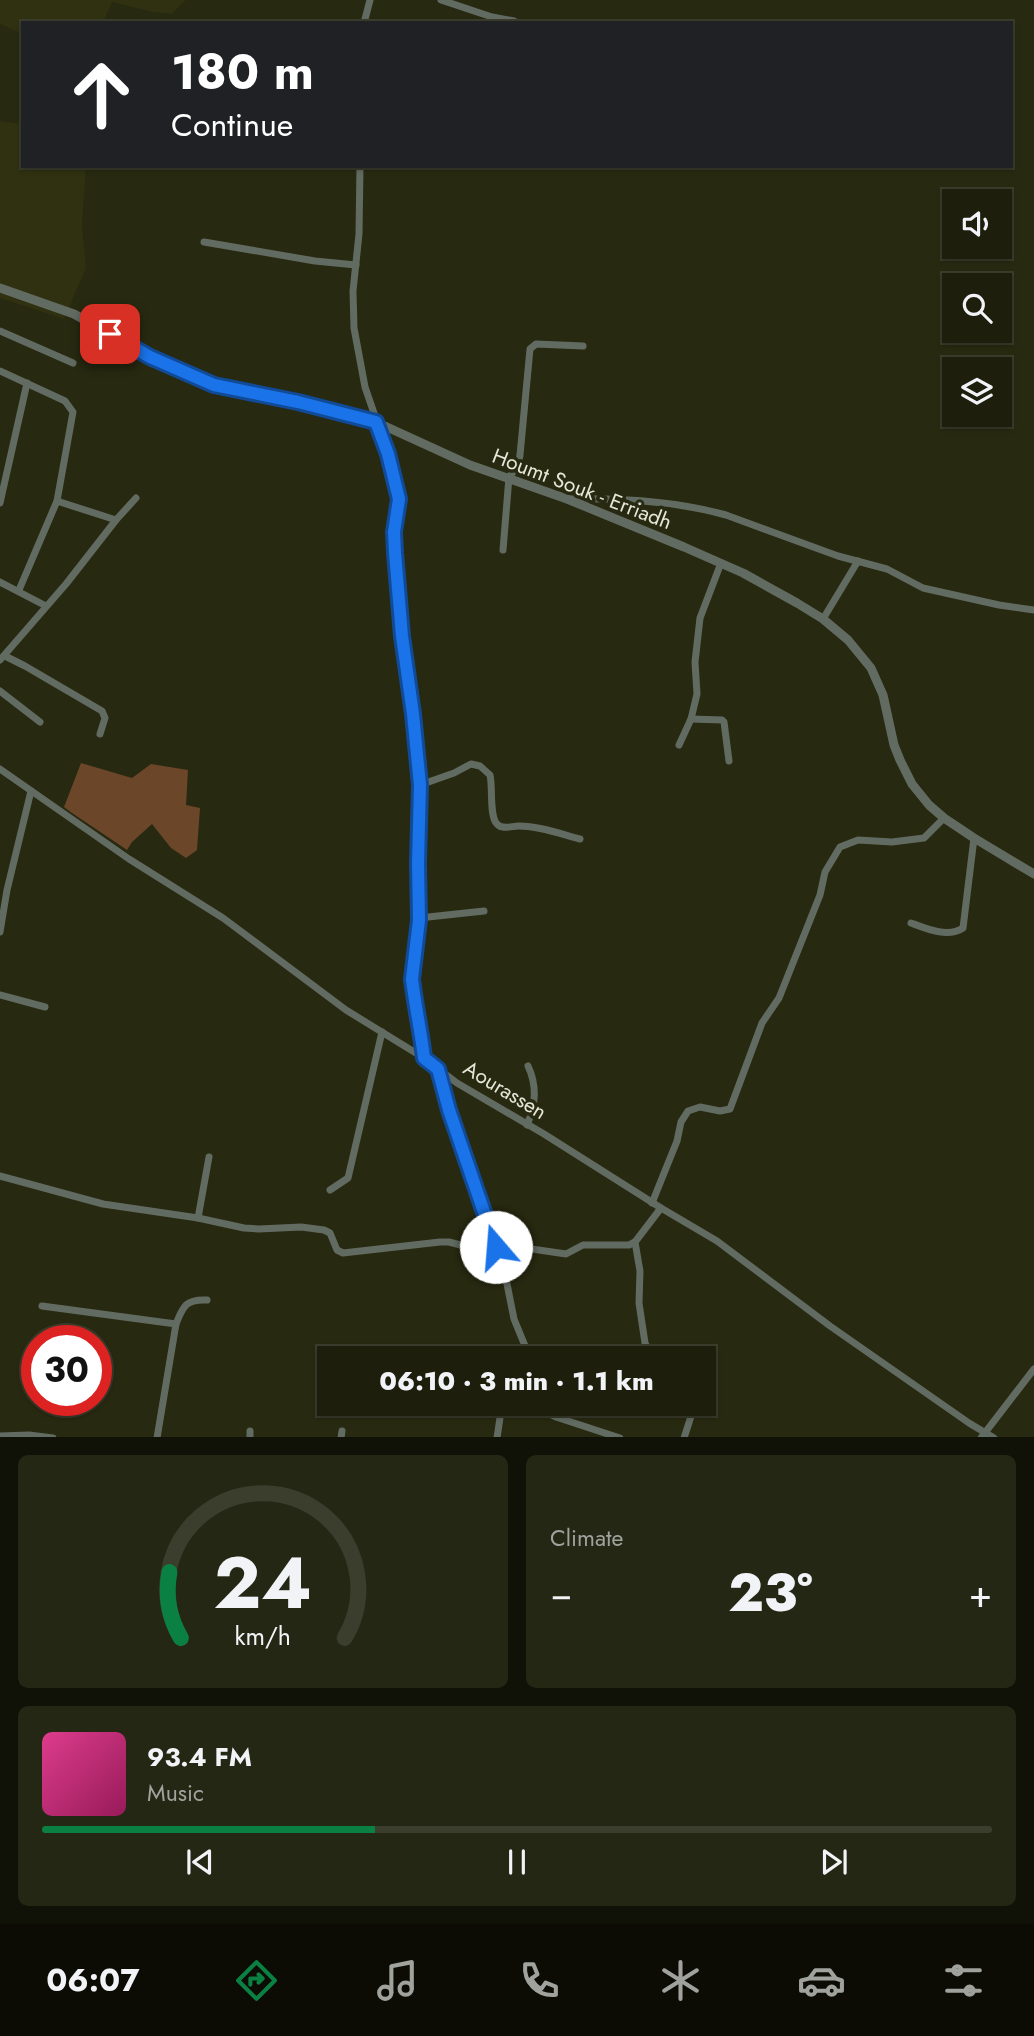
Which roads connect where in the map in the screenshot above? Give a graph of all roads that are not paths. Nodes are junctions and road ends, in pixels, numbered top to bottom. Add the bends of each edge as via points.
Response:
1 (370, 0) edge
2 (441, 0) edge
3 (365, 21) edge
4 (514, 21) edge
5 (360, 168) edge
6 (204, 242) dead end
7 (356, 265) junction
8 (0, 288) edge
9 (0, 331) edge
10 (583, 346) dead end
11 (73, 363) dead end
12 (0, 371) edge
13 (27, 383) junction
14 (376, 422) junction
15 (509, 477) junction
16 (2, 488) edge
17 (136, 498) dead end
18 (567, 499) junction
19 (57, 501) junction
20 (0, 503) edge
21 (116, 520) junction
22 (503, 550) dead end
23 (858, 561) junction
24 (721, 563) junction
25 (0, 582) edge
26 (19, 590) junction
27 (46, 606) junction
28 (1034, 610) edge
29 (823, 619) junction
30 (2, 658) edge
31 (0, 691) edge
32 (691, 719) junction
33 (40, 722) dead end
34 (100, 734) dead end
35 (679, 746) dead end
36 (729, 761) dead end
37 (0, 769) edge
38 (420, 785) junction
39 (31, 791) junction
40 (944, 818) junction
41 (974, 838) junction
42 (580, 839) dead end
43 (1034, 874) edge
44 (484, 911) dead end
45 (419, 918) junction
46 (911, 923) dead end
47 (0, 932) edge
48 (0, 995) edge
49 (45, 1007) dead end
50 (382, 1032) junction
51 (424, 1058) junction
52 (528, 1066) dead end
53 (438, 1069) junction
54 (527, 1125) junction
55 (209, 1157) dead end
56 (0, 1176) edge
57 (330, 1190) dead end
58 (652, 1203) junction
59 (661, 1208) junction
60 (198, 1217) junction
61 (635, 1242) junction
62 (496, 1247) junction
63 (207, 1300) dead end
64 (42, 1306) dead end
65 (176, 1324) junction
66 (525, 1346) edge
67 (646, 1346) edge
68 (1034, 1369) edge
69 (500, 1416) edge
70 (554, 1416) edge
71 (691, 1416) edge
72 (983, 1435) edge
73 (0, 1436) edge
74 (53, 1437) edge
75 (157, 1437) edge
76 (497, 1437) edge
77 (620, 1437) edge
78 (684, 1437) edge
79 (994, 1437) edge

1 - 3 street
2 - 4 street
5 - 7 street
6 - 7 street
7 - 14 street via 354,328
8 - 14 street, Houmt Souk - Erriadh via 74,314 150,357 214,385
9 - 11 street
10 - 15 street via 536,344 530,349 520,455
12 - 13 street
13 - 16 street
13 - 19 street via 65,401 74,412
14 - 15 street, Houmt Souk - Erriadh via 470,465
14 - 38 street via 399,499 395,553
15 - 18 street, Houmt Souk - Erriadh
15 - 22 street
16 - 20 street
17 - 21 street
18 - 23 street via 649,500 708,510
18 - 24 street, Houmt Souk - Erriadh
19 - 21 street
19 - 26 street
21 - 27 street
23 - 28 street via 887,569 923,588
23 - 29 street
24 - 29 street, Houmt Souk - Erriadh
24 - 32 street via 700,618 697,694
25 - 26 street
26 - 27 street
27 - 30 street
29 - 40 street, Houmt Souk - Erriadh via 871,668 883,695 894,745 912,785
30 - 34 street via 25,666 102,711 105,718
31 - 33 street
32 - 35 street
32 - 36 street via 724,722
37 - 39 street, Aourassen
38 - 42 street via 475,764 490,775 493,813 500,827 520,826
38 - 45 street
39 - 47 street
39 - 50 street, Aourassen via 223,918
40 - 41 street, Houmt Souk - Erriadh
40 - 58 street via 924,838 858,840 839,847 730,1109 688,1111
41 - 43 street, Houmt Souk - Erriadh
41 - 46 street via 963,928 957,933 934,931
44 - 45 street
45 - 51 street via 412,979
48 - 49 street
50 - 51 street, Aourassen
50 - 57 street via 348,1178
51 - 53 street, Aourassen
52 - 54 street via 534,1094
53 - 54 street, Aourassen
53 - 62 street
54 - 58 street, Aourassen
55 - 60 street
56 - 60 street via 103,1204
58 - 59 street, Aourassen
59 - 61 street
59 - 72 street, Aourassen via 736,1254
60 - 62 street via 252,1228 324,1230 343,1253 440,1242 476,1249
61 - 62 street via 583,1245 566,1254
61 - 67 street
62 - 66 street
63 - 65 street via 188,1304
64 - 65 street
65 - 75 street
68 - 72 street
69 - 76 street
70 - 77 street
71 - 78 street
72 - 79 street, Aourassen
73 - 74 street

